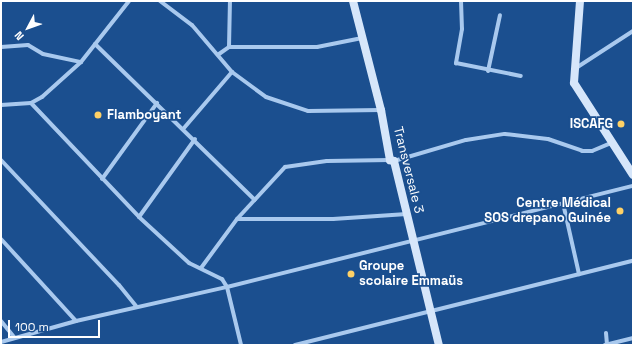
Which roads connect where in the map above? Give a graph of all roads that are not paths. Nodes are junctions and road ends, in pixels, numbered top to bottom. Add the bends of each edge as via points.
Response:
1 (129, 1) edge
2 (160, 1) edge
3 (230, 1) edge
4 (353, 1) edge
5 (461, 1) edge
6 (580, 1) edge
7 (500, 15) dead end
8 (633, 31) edge
9 (363, 38) junction
10 (95, 44) junction
11 (1, 47) edge
12 (230, 47) junction
13 (219, 54) junction
14 (81, 62) junction
15 (574, 69) junction
16 (488, 70) junction
17 (232, 72) junction
18 (521, 76) dead end
19 (30, 103) junction
20 (157, 103) junction
21 (1, 105) edge
22 (381, 110) junction
23 (184, 128) junction
24 (195, 139) junction
25 (611, 143) junction
26 (1, 160) edge
27 (392, 160) junction
28 (633, 175) edge
29 (102, 179) junction
30 (633, 186) edge
31 (255, 200) junction
32 (563, 203) junction
33 (407, 214) junction
34 (139, 217) junction
35 (237, 218) junction
36 (1, 238) edge
37 (413, 242) junction
38 (633, 261) edge
39 (201, 268) junction
40 (579, 274) junction
41 (227, 287) junction
42 (137, 307) junction
43 (430, 312) junction
44 (1, 321) edge
45 (76, 321) junction
46 (606, 334) dead end
47 (14, 337) junction
48 (633, 338) edge
49 (1, 342) edge
50 (241, 345) edge
51 (295, 345) edge
52 (438, 345) edge
53 (606, 345) edge

1 - 10 street
2 - 13 street via 192,25
3 - 12 street
4 - 9 main road, Transversale 3
5 - 16 street via 462,29 456,63
6 - 15 main road
7 - 16 street
8 - 15 street
9 - 12 street via 317,47
9 - 22 main road, Transversale 3
10 - 14 street
10 - 20 street
11 - 14 street via 28,45 42,54
12 - 13 street
13 - 17 street
14 - 19 street via 42,97
15 - 25 main road via 575,88
16 - 18 street
17 - 22 street via 266,97 308,111
17 - 23 street
19 - 21 street
19 - 29 street
20 - 23 street
20 - 29 street
22 - 27 main road, Transversale 3
23 - 24 street
24 - 31 street
24 - 34 street
25 - 27 street via 592,151 582,151 548,139 505,134 466,140
25 - 28 main road
26 - 42 street via 119,284
27 - 31 street via 327,161 285,167
27 - 33 main road, Transversale 3
29 - 34 street
30 - 32 street
31 - 35 street
32 - 37 street
32 - 40 street
33 - 35 street via 333,219
33 - 37 main road, Transversale 3
34 - 39 street via 189,263
35 - 39 street
36 - 45 street
37 - 41 street
37 - 43 main road, Transversale 3
38 - 40 street
39 - 41 street via 222,279
40 - 43 street
41 - 42 street
41 - 50 street
42 - 45 street
43 - 51 street
43 - 52 main road, Transversale 3
44 - 47 street
45 - 47 street
46 - 53 street
47 - 49 street
48 - 53 street

